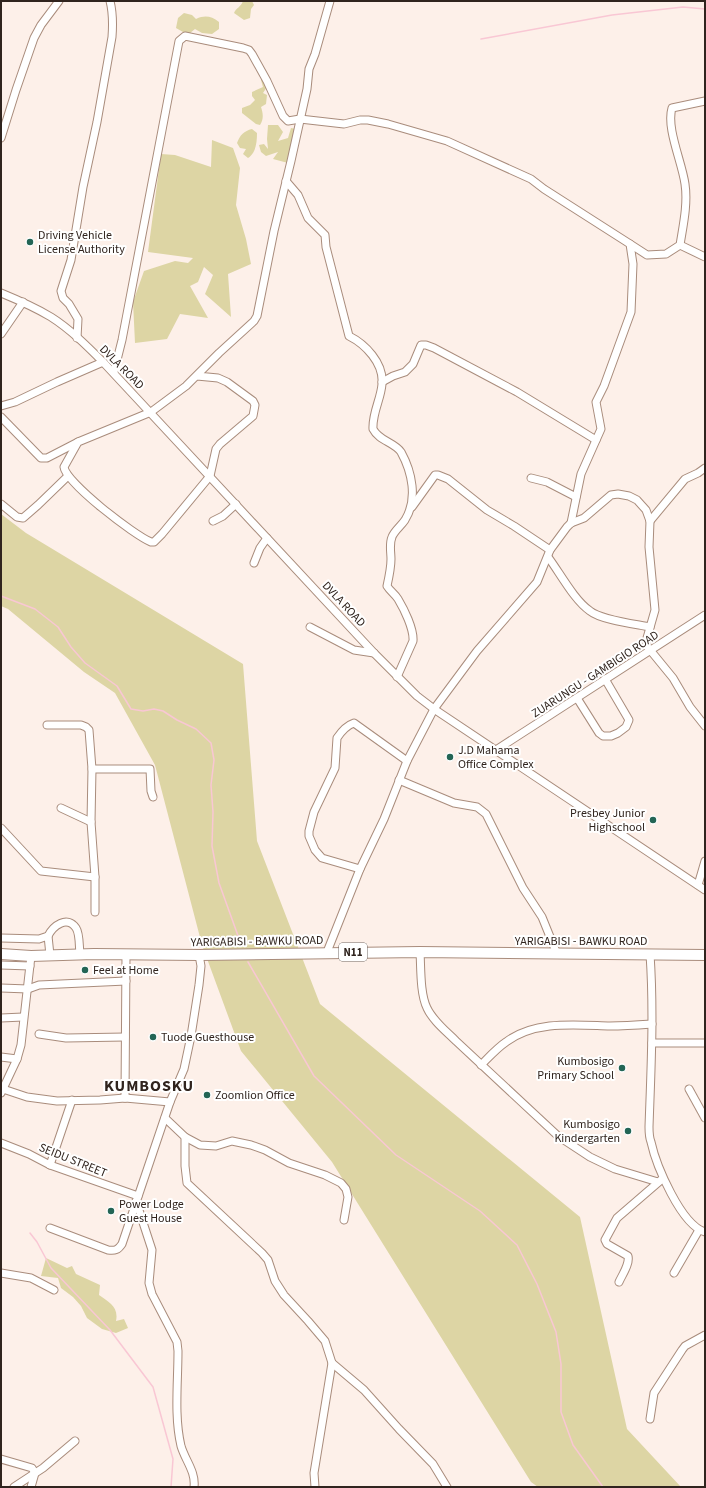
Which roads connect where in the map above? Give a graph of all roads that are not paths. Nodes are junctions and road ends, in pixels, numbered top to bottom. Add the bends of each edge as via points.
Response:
1 (59, 1) edge
2 (110, 1) edge
3 (330, 1) edge
4 (705, 101) edge
5 (300, 119) junction
6 (2, 130) edge
7 (1, 138) edge
8 (286, 182) junction
9 (630, 244) junction
10 (680, 245) junction
11 (705, 257) edge
12 (1, 293) edge
13 (23, 302) junction
14 (1, 334) edge
15 (77, 338) junction
16 (103, 362) junction
17 (114, 372) junction
18 (197, 376) junction
19 (382, 382) junction
20 (1, 406) edge
21 (151, 412) junction
22 (1, 417) edge
23 (596, 440) junction
24 (78, 442) junction
25 (705, 468) edge
26 (68, 476) junction
27 (210, 476) junction
28 (531, 478) dead end
29 (576, 497) junction
30 (1, 504) edge
31 (236, 504) junction
32 (409, 511) junction
33 (213, 521) dead end
34 (650, 521) junction
35 (571, 523) junction
36 (267, 538) junction
37 (549, 554) junction
38 (254, 563) dead end
39 (705, 615) edge
40 (310, 627) dead end
41 (650, 627) junction
42 (650, 650) junction
43 (374, 653) junction
44 (397, 676) junction
45 (605, 679) junction
46 (577, 698) junction
47 (434, 709) junction
48 (47, 725) dead end
49 (705, 726) edge
50 (496, 750) junction
51 (407, 761) junction
52 (92, 769) junction
53 (399, 780) junction
54 (153, 797) dead end
55 (60, 808) dead end
56 (91, 822) junction
57 (1, 828) edge
58 (705, 861) edge
59 (360, 869) junction
60 (96, 877) junction
61 (703, 888) edge
62 (95, 912) dead end
63 (48, 936) junction
64 (1, 938) edge
65 (327, 952) junction
66 (420, 952) junction
67 (1, 954) edge
68 (80, 954) junction
69 (557, 954) junction
70 (650, 954) junction
71 (50, 955) junction
72 (126, 955) junction
73 (199, 955) junction
74 (705, 955) edge
75 (31, 956) junction
76 (1, 965) edge
77 (30, 966) junction
78 (126, 981) junction
79 (1, 988) edge
80 (28, 989) junction
81 (23, 1017) junction
82 (1, 1018) edge
83 (652, 1024) junction
84 (39, 1034) dead end
85 (125, 1038) junction
86 (652, 1043) junction
87 (705, 1043) edge
88 (1, 1057) edge
89 (16, 1059) junction
90 (481, 1065) junction
91 (689, 1089) dead end
92 (2, 1091) edge
93 (125, 1098) junction
94 (72, 1100) junction
95 (170, 1102) junction
96 (165, 1118) junction
97 (705, 1118) edge
98 (185, 1138) junction
99 (1, 1143) edge
100 (50, 1165) junction
101 (664, 1177) junction
102 (658, 1182) junction
103 (137, 1198) junction
104 (344, 1220) dead end
105 (50, 1228) dead end
106 (702, 1231) edge
107 (1, 1273) edge
108 (674, 1273) dead end
109 (619, 1282) dead end
110 (54, 1290) dead end
111 (705, 1335) edge
112 (332, 1363) junction
113 (650, 1419) dead end
114 (75, 1441) dead end
115 (1, 1459) edge
116 (35, 1473) junction
117 (14, 1487) edge
118 (30, 1487) edge
119 (194, 1487) edge
120 (315, 1487) edge
121 (447, 1487) edge

1 - 6 street via 34,38
2 - 15 street via 112,37 71,260 61,291 78,319
3 - 5 street via 309,69
4 - 10 street via 672,108 670,115 686,184 685,215
5 - 8 street
5 - 9 street via 344,124 368,120 448,141 531,179
5 - 17 street via 288,121 282,116 267,81 249,50 185,36 181,38
6 - 7 street
8 - 18 street via 257,316
8 - 19 street via 298,195 308,218 325,235 326,248 349,336 371,353 380,370
9 - 10 street via 647,255 666,254
9 - 23 street via 633,264 631,312 596,402 601,429
10 - 11 street
12 - 13 street, DVLA ROAD
13 - 14 street
13 - 15 street, DVLA ROAD via 52,318
15 - 16 street, DVLA ROAD
16 - 17 street, DVLA ROAD
16 - 20 street
17 - 21 street, DVLA ROAD
18 - 21 street
18 - 27 street via 218,378 227,382 255,405 253,416 216,449
19 - 23 street via 405,372 413,364 421,345 426,345 517,392
19 - 32 street via 373,429 379,437 400,452 413,490
21 - 24 street
21 - 27 street, DVLA ROAD
22 - 24 street via 41,458 47,458
23 - 29 street via 581,474
24 - 26 street via 64,467
25 - 34 street via 685,479
26 - 27 street via 111,515 151,542 162,534
26 - 30 street via 23,518 17,517
27 - 31 street, DVLA ROAD
28 - 29 street via 546,482
29 - 35 street
31 - 33 street
31 - 36 street, DVLA ROAD
32 - 37 street via 432,478 438,475 448,479
32 - 44 street via 390,545 388,586 398,599 413,636
34 - 35 street via 646,510 637,500 618,494 612,495 584,518
34 - 41 street via 649,547 655,607
35 - 37 street
36 - 38 street
36 - 43 street, DVLA ROAD
37 - 41 street via 579,601 590,612
37 - 47 street via 537,582 476,651
39 - 42 street, ZUARUNGU - GAMBIGIO ROAD
40 - 43 street via 354,650
41 - 42 street via 646,645
42 - 45 street, ZUARUNGU - GAMBIGIO ROAD
42 - 49 street via 673,678
43 - 44 street, DVLA ROAD
44 - 47 street, DVLA ROAD
45 - 46 street, ZUARUNGU - GAMBIGIO ROAD
45 - 46 street via 628,720 628,724 622,730 611,736 603,736
46 - 50 street, ZUARUNGU - GAMBIGIO ROAD
47 - 50 street, DVLA ROAD
47 - 51 street
48 - 52 street via 86,727 89,730
50 - 61 street, DVLA ROAD
51 - 53 street
51 - 59 street via 354,723 337,738 334,774 314,812 309,836 322,858
52 - 54 street via 150,769
52 - 56 street
53 - 59 street
53 - 69 street via 454,803 477,807 486,814 523,888 542,917
55 - 56 street
56 - 60 street
57 - 60 street via 42,871
58 - 61 street
59 - 65 street
60 - 62 street
63 - 64 street
63 - 68 street via 56,925 62,922 71,924 77,930
63 - 71 street
65 - 66 highway, YARIGABISI - BAWKU ROAD / N11
65 - 73 highway, YARIGABISI - BAWKU ROAD / N11
66 - 69 highway, YARIGABISI - BAWKU ROAD / N11
66 - 90 street via 423,998 427,1008 440,1025
67 - 75 highway, YARIGABISI - BAWKU ROAD / N11
68 - 71 highway, YARIGABISI - BAWKU ROAD / N11
68 - 72 highway, YARIGABISI - BAWKU ROAD / N11
69 - 70 highway, YARIGABISI - BAWKU ROAD / N11
70 - 74 highway, YARIGABISI - BAWKU ROAD / N11
70 - 83 street
71 - 75 highway, YARIGABISI - BAWKU ROAD / N11
72 - 73 highway, YARIGABISI - BAWKU ROAD / N11
72 - 78 street
73 - 95 street via 201,966 191,1036 184,1068
75 - 77 street
76 - 77 street
77 - 80 street
78 - 80 street via 39,985
78 - 85 street
79 - 80 street
80 - 81 street
81 - 82 street
81 - 89 street via 21,1045
83 - 86 street
83 - 90 street via 559,1025 524,1032 506,1042
84 - 85 street via 66,1038
85 - 93 street
86 - 87 street
86 - 101 street via 650,1140
88 - 89 street
89 - 92 street
90 - 102 street via 558,1136 590,1157 615,1169
91 - 97 street
92 - 94 street via 56,1101
93 - 94 street
93 - 95 street
94 - 100 street
95 - 96 street
96 - 98 street
96 - 103 street
98 - 104 street via 200,1145 216,1146 232,1141 251,1145 341,1183 348,1197
98 - 112 street via 188,1183 268,1260 275,1281 284,1295 325,1341
99 - 100 street, SEIDU STREET
100 - 103 street, SEIDU STREET
101 - 102 street
101 - 106 street via 682,1212
102 - 109 street via 617,1218 605,1240 629,1258
103 - 105 street via 122,1244 113,1251
103 - 119 street via 152,1250 149,1276 151,1288 177,1342 177,1411 182,1447 192,1471
106 - 108 street
107 - 110 street via 31,1278
111 - 113 street via 682,1350 654,1393
112 - 120 street via 314,1473
112 - 121 street via 364,1390 433,1464
114 - 116 street
115 - 116 street via 32,1468
116 - 117 street
116 - 118 street

